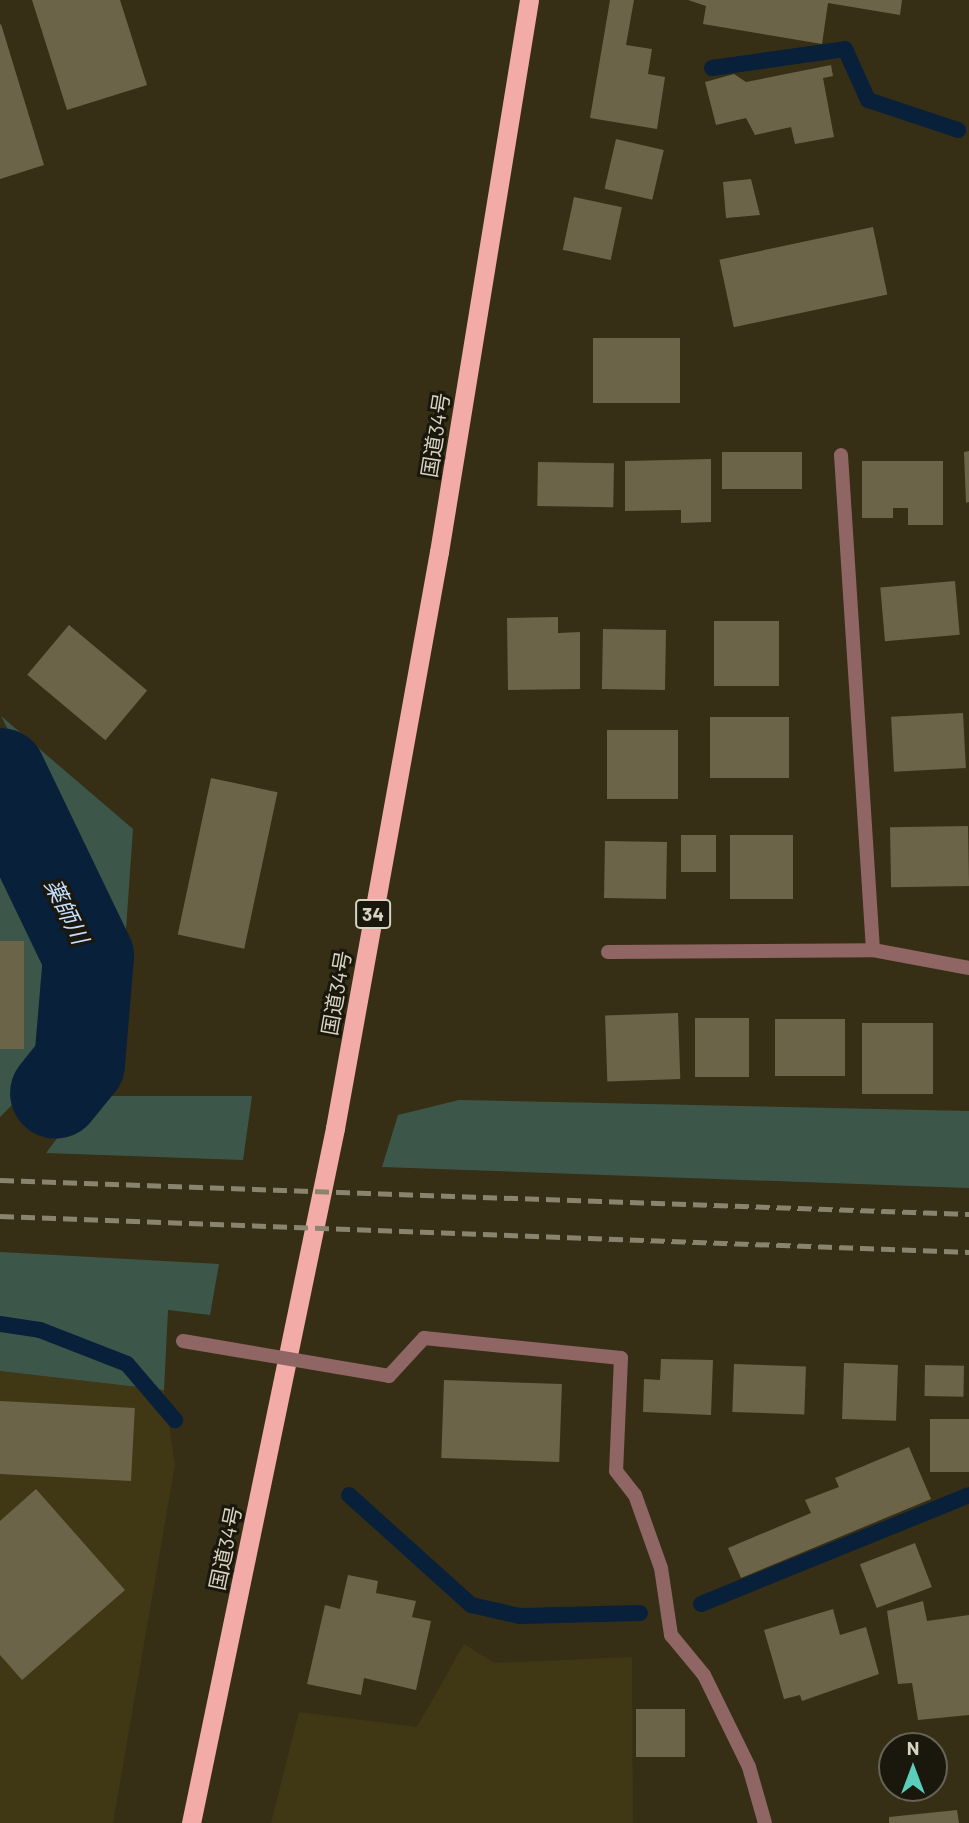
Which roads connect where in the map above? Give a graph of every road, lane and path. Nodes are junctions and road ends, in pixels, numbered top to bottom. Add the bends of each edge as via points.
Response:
1 (529, 0) edge
2 (841, 455) dead end
3 (873, 950) junction
4 (608, 951) dead end
5 (969, 968) edge
6 (183, 1341) dead end
7 (191, 1823) edge
8 (765, 1823) edge

1 - 7 highway, 国道34号 / 34 via 439,552 335,1128
2 - 3 street
3 - 4 street
3 - 5 street
6 - 8 street, bridge via 389,1376 424,1338 621,1358 616,1471 635,1495 661,1568 671,1635 704,1675 749,1767

